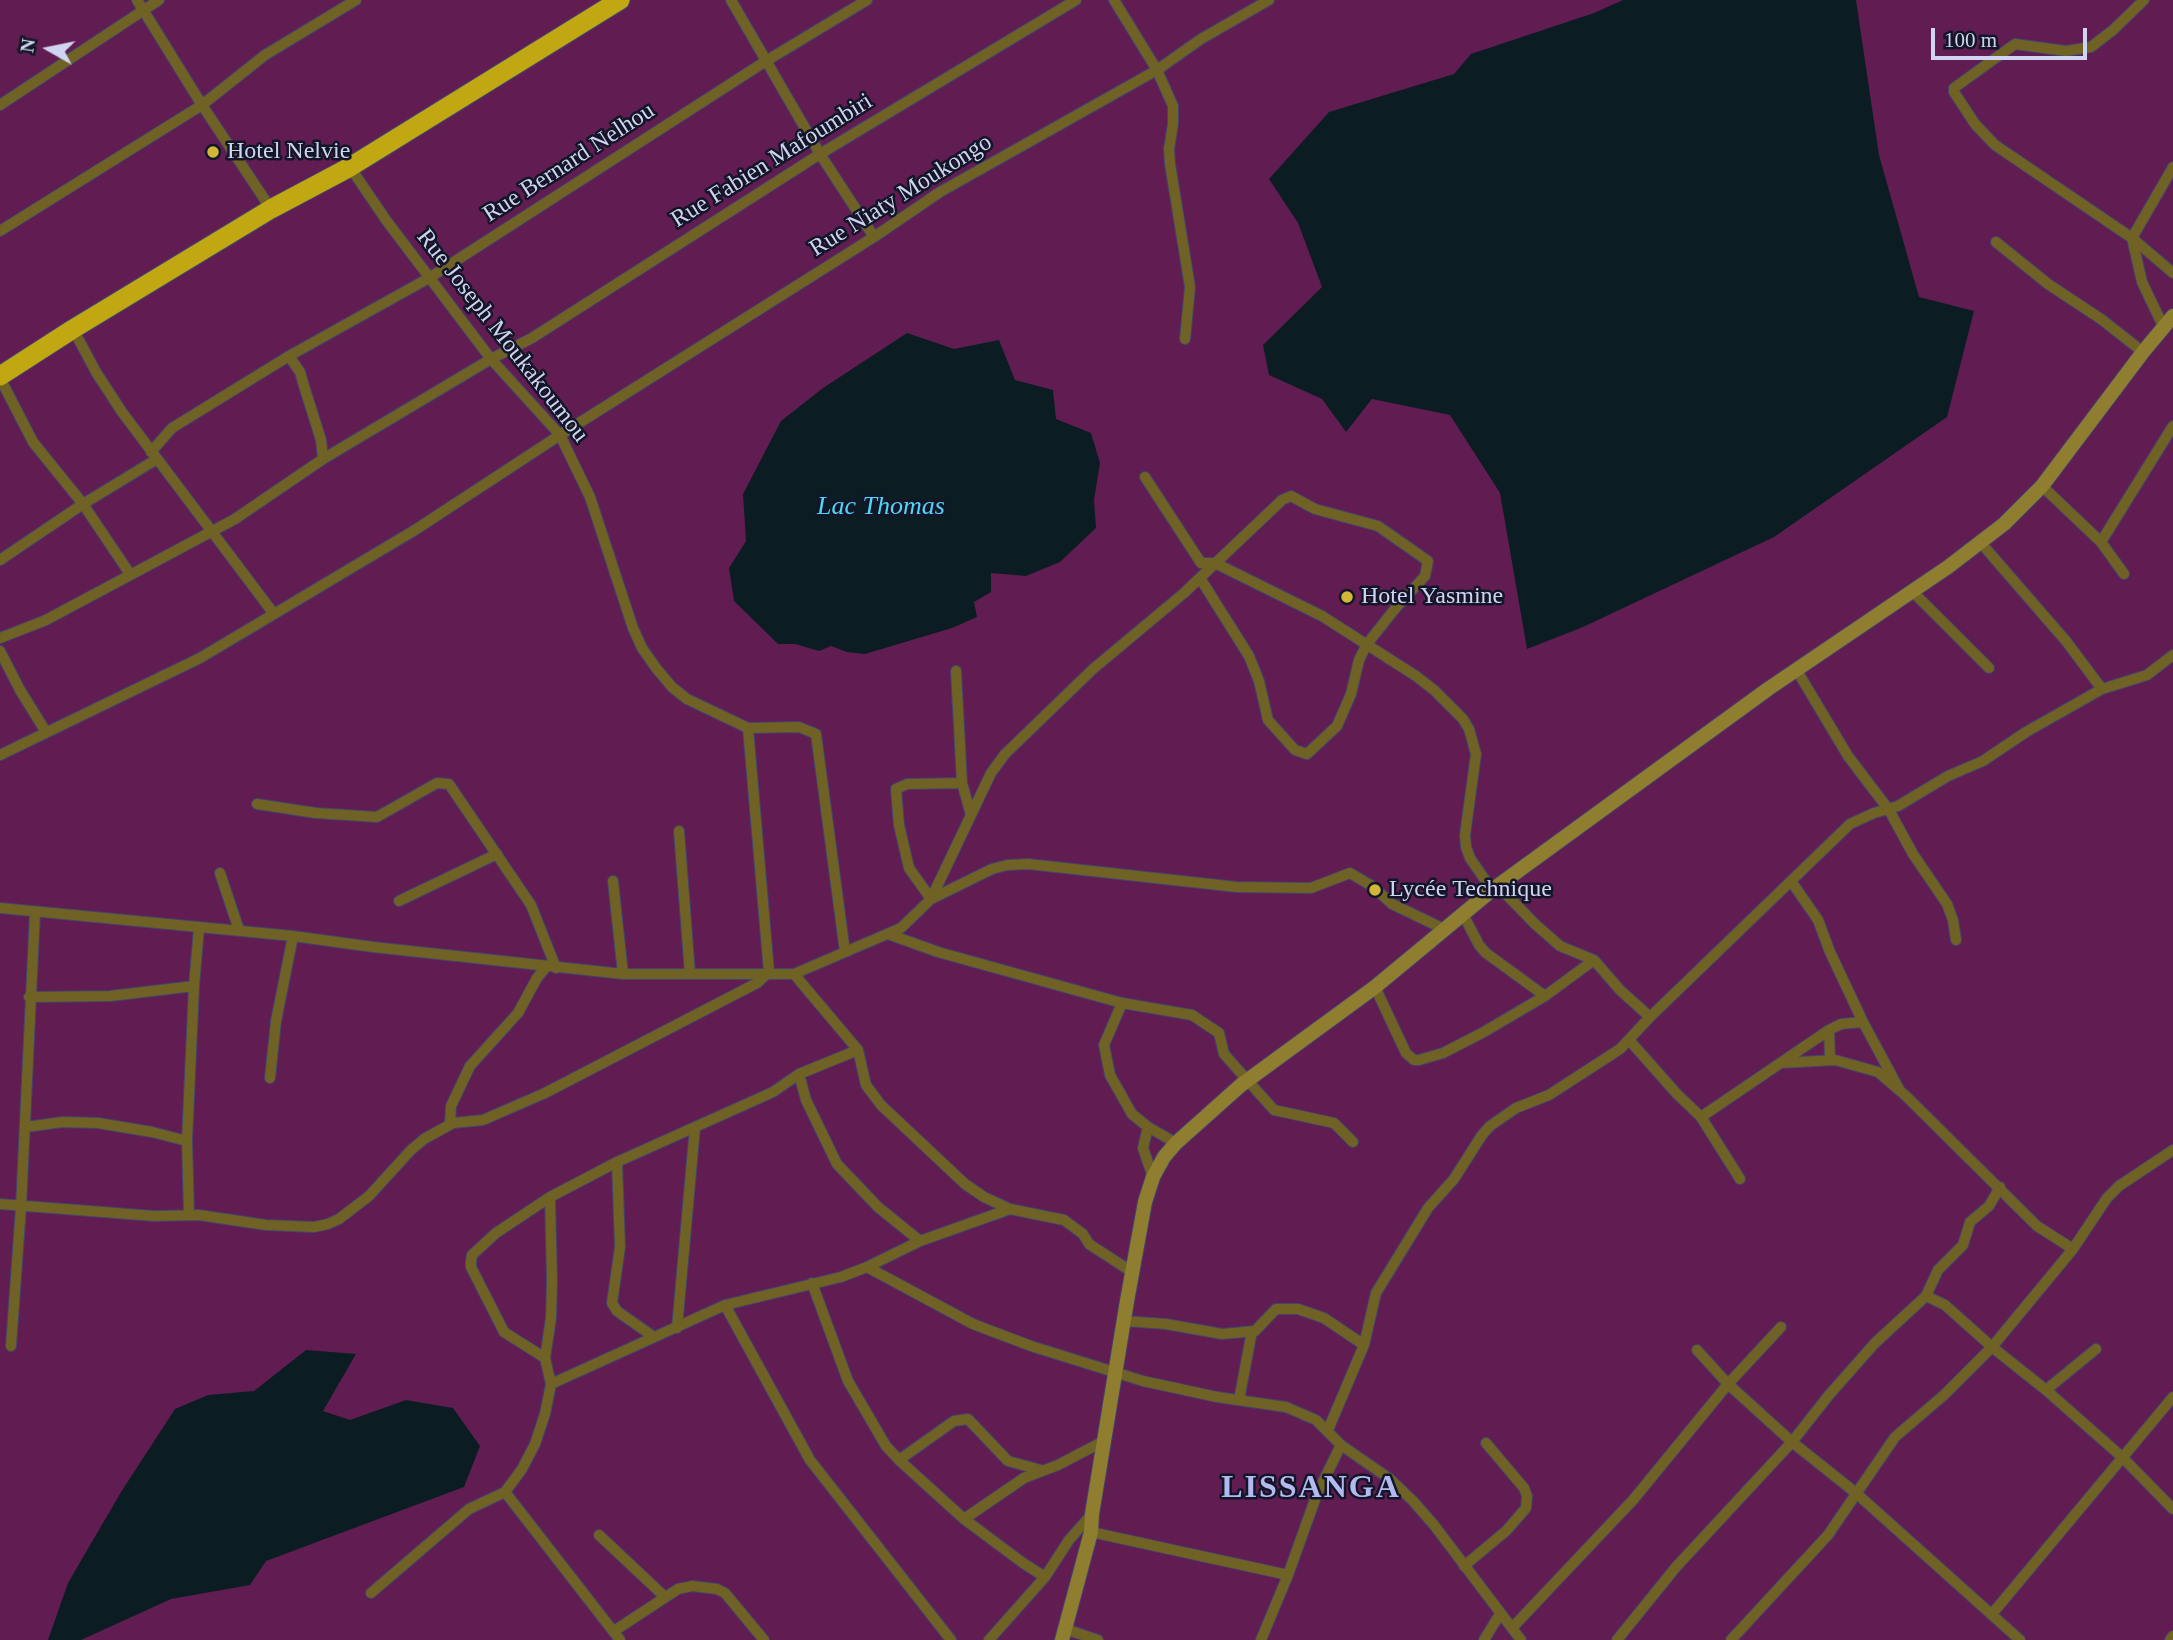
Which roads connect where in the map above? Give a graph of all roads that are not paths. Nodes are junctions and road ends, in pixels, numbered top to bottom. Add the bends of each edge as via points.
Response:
1 (159, 0) edge
2 (356, 0) edge
3 (620, 0) edge
4 (731, 0) edge
5 (867, 0) edge
6 (1076, 0) edge
7 (1114, 0) edge
8 (1269, 0) edge
9 (2144, 0) edge
10 (140, 5) edge
11 (766, 61) junction
12 (1157, 70) junction
13 (0, 105) edge
14 (202, 105) junction
15 (820, 154) junction
16 (350, 167) junction
17 (2173, 167) edge
18 (271, 209) junction
19 (0, 231) edge
20 (874, 237) junction
21 (2132, 238) junction
22 (1996, 242) dead end
23 (2173, 273) edge
24 (429, 278) junction
25 (2168, 322) edge
26 (73, 329) junction
27 (1185, 339) dead end
28 (2143, 352) junction
29 (289, 356) junction
30 (491, 359) junction
31 (0, 377) edge
32 (2173, 426) edge
33 (560, 435) junction
34 (154, 456) junction
35 (323, 459) junction
36 (1145, 477) dead end
37 (2042, 486) junction
38 (83, 504) junction
39 (212, 531) junction
40 (2101, 542) junction
41 (1981, 543) junction
42 (0, 561) edge
43 (1215, 563) junction
44 (130, 574) junction
45 (2124, 574) dead end
46 (1200, 578) junction
47 (1912, 591) junction
48 (274, 614) junction
49 (0, 638) edge
50 (1367, 644) junction
51 (0, 651) edge
52 (2173, 655) edge
53 (1989, 668) dead end
54 (1796, 669) junction
55 (956, 671) dead end
56 (2102, 690) junction
57 (748, 729) junction
58 (46, 732) junction
59 (0, 755) edge
60 (962, 783) junction
61 (257, 804) dead end
62 (1889, 810) junction
63 (971, 815) junction
64 (679, 831) dead end
65 (497, 854) junction
66 (220, 873) dead end
67 (613, 881) dead end
68 (1791, 881) junction
69 (1496, 889) junction
70 (931, 899) junction
71 (399, 901) dead end
72 (0, 908) edge
73 (34, 912) junction
74 (1464, 915) junction
75 (200, 928) junction
76 (239, 930) junction
77 (1446, 930) junction
78 (888, 934) junction
79 (293, 936) junction
80 (1956, 940) dead end
81 (845, 952) junction
82 (1594, 960) junction
83 (551, 967) junction
84 (769, 972) junction
85 (623, 974) junction
86 (690, 974) junction
87 (794, 974) junction
88 (194, 986) junction
89 (1375, 987) junction
90 (1545, 996) junction
91 (29, 997) junction
92 (1122, 1003) junction
93 (1650, 1017) junction
94 (1863, 1021) junction
95 (1829, 1030) junction
96 (1630, 1041) junction
97 (858, 1050) junction
98 (1830, 1060) junction
99 (1780, 1063) junction
100 (799, 1074) junction
101 (270, 1078) dead end
102 (1247, 1080) junction
103 (1900, 1092) junction
104 (1701, 1117) junction
105 (453, 1123) junction
106 (25, 1127) junction
107 (695, 1127) junction
108 (1148, 1127) junction
109 (187, 1141) junction
110 (1353, 1142) dead end
111 (1176, 1143) junction
112 (2173, 1150) edge
113 (617, 1162) junction
114 (1153, 1177) junction
115 (1740, 1179) dead end
116 (2000, 1187) junction
117 (550, 1197) junction
118 (0, 1204) edge
119 (21, 1207) junction
120 (1010, 1209) junction
121 (189, 1214) junction
122 (920, 1241) junction
123 (2073, 1249) junction
124 (867, 1267) junction
125 (1132, 1272) junction
126 (812, 1283) junction
127 (1926, 1296) junction
128 (725, 1305) junction
129 (1124, 1321) junction
130 (1782, 1327) dead end
131 (677, 1328) junction
132 (1252, 1331) junction
133 (653, 1337) junction
134 (1364, 1345) junction
135 (11, 1346) dead end
136 (1992, 1347) junction
137 (2096, 1349) dead end
138 (1697, 1350) dead end
139 (545, 1358) junction
140 (1115, 1373) junction
141 (551, 1384) junction
142 (1728, 1384) junction
143 (2046, 1390) junction
144 (2173, 1397) edge
145 (1239, 1400) junction
146 (1328, 1430) junction
147 (1104, 1441) junction
148 (1792, 1442) junction
149 (1486, 1443) dead end
150 (1341, 1445) junction
151 (2122, 1457) junction
152 (899, 1460) junction
153 (1041, 1470) junction
154 (505, 1492) junction
155 (1856, 1493) junction
156 (2173, 1509) edge
157 (1092, 1514) junction
158 (964, 1519) junction
159 (1091, 1532) junction
160 (599, 1535) dead end
161 (1464, 1566) junction
162 (1288, 1575) junction
163 (1045, 1577) junction
164 (371, 1593) dead end
165 (665, 1597) junction
166 (1500, 1614) junction
167 (1992, 1614) junction
168 (1512, 1628) junction
169 (1063, 1634) edge
170 (617, 1636) edge
171 (764, 1640) edge
172 (951, 1640) edge
173 (989, 1640) edge
174 (1098, 1640) edge
175 (1261, 1640) edge
176 (1484, 1640) edge
177 (1521, 1640) edge
178 (1617, 1640) edge
179 (1731, 1640) edge
180 (2020, 1640) edge

1 - 10 street
2 - 14 street via 265,55
3 - 16 highway
4 - 11 street
5 - 11 street, Rue Bernard Nelhou
6 - 15 street, Rue Fabien Mafoumbiri
7 - 12 street
8 - 12 street, Rue Niaty Moukongo via 1201,38
9 - 21 street via 2091,47 2066,51 2015,44 1954,88 1975,124 1995,145
10 - 13 street
10 - 14 street
11 - 15 street
11 - 24 street, Rue Bernard Nelhou
12 - 20 street, Rue Niaty Moukongo via 940,192
12 - 27 street via 1173,106 1170,164 1190,287
14 - 18 street
14 - 19 street
15 - 20 street
15 - 30 street, Rue Fabien Mafoumbiri via 532,338
16 - 18 highway
16 - 24 street, Rue Joseph Moukakoumou
17 - 21 street
18 - 26 highway
20 - 33 street, Rue Niaty Moukongo
21 - 23 street
21 - 25 street via 2142,282
22 - 28 street
24 - 29 street, Rue Bernard Nelhou
24 - 30 street, Rue Joseph Moukakoumou
25 - 28 street
26 - 31 highway
26 - 34 street via 96,372
28 - 37 street
29 - 34 street, Rue Bernard Nelhou via 172,428
29 - 35 street via 300,372
30 - 33 street, Rue Joseph Moukakoumou
30 - 35 street, Rue Fabien Mafoumbiri
31 - 38 street via 33,442
32 - 40 street
33 - 48 street, Rue Niaty Moukongo via 415,530
33 - 57 street, Rue Joseph Moukakoumou via 590,497 642,648 687,699
34 - 38 street, Rue Bernard Nelhou
34 - 39 street
35 - 39 street, Rue Fabien Mafoumbiri
36 - 43 street via 1195,557 1201,563
37 - 40 street
37 - 41 street
38 - 42 street, Rue Bernard Nelhou
38 - 44 street
39 - 44 street, Rue Fabien Mafoumbiri
39 - 48 street
40 - 45 street
41 - 47 street
41 - 56 street
43 - 46 street
43 - 50 street via 1322,616
43 - 50 street via 1291,496 1315,509 1378,526 1428,561 1425,576
44 - 49 street, Rue Fabien Mafoumbiri via 46,620
46 - 50 street via 1249,656 1268,720 1295,750 1307,754 1337,726
46 - 63 street via 1102,661 1005,754
47 - 53 street
47 - 54 street
48 - 58 street, Rue Niaty Moukongo via 200,658
50 - 69 street via 1434,690 1469,729 1476,754 1466,847
51 - 58 street
52 - 56 street via 2147,675
54 - 62 street via 1848,756
54 - 69 street
55 - 60 street
56 - 62 street
57 - 81 street via 799,727 816,733
57 - 84 street
58 - 59 street, Rue Niaty Moukongo
60 - 63 street
60 - 70 street via 907,784 895,789 909,868
61 - 65 street via 377,817 443,782 449,784
62 - 68 street via 1850,824
62 - 80 street via 1947,904
63 - 70 street
64 - 86 street
65 - 71 street
65 - 83 street via 531,905
66 - 76 street
67 - 85 street
68 - 93 street
68 - 94 street via 1818,920
69 - 74 street
69 - 82 street via 1560,946
70 - 77 street via 1007,865 1237,887 1311,887 1350,873 1392,904
70 - 78 street via 908,923
72 - 73 street
73 - 75 street
73 - 91 street
74 - 77 street
74 - 90 street via 1486,954
75 - 76 street
75 - 88 street
76 - 79 street
77 - 89 street
78 - 81 street
78 - 92 street
79 - 83 street
79 - 101 street
81 - 87 street
82 - 90 street
82 - 93 street
83 - 85 street
83 - 105 street via 537,978 518,1013 470,1066 451,1106
84 - 86 street
84 - 87 street
84 - 105 street via 757,983 545,1093 483,1120
85 - 86 street
87 - 97 street
88 - 91 street via 110,996
88 - 109 street
89 - 90 street via 1406,1053 1414,1059 1443,1053
89 - 102 street
91 - 106 street
92 - 102 street via 1192,1015 1219,1033 1224,1054
92 - 108 street via 1104,1051 1123,1102
93 - 96 street
94 - 95 street
94 - 103 street
95 - 98 street
95 - 99 street
96 - 104 street
96 - 134 street via 1559,1090 1516,1108 1490,1126 1401,1250 1373,1300
97 - 100 street
97 - 120 street via 866,1086 881,1105 965,1184
98 - 99 street
98 - 103 street via 1878,1072
99 - 104 street
100 - 107 street via 773,1092
100 - 122 street via 806,1100 837,1164
102 - 110 street via 1274,1110 1334,1123
102 - 111 street
103 - 116 street
104 - 115 street
105 - 121 street via 424,1139 369,1196 328,1224 266,1225
106 - 109 street via 98,1123
106 - 119 street
107 - 113 street
107 - 131 street
108 - 111 street
108 - 114 street via 1143,1148
109 - 121 street
111 - 114 street
112 - 123 street via 2119,1186
113 - 117 street
113 - 133 street via 620,1247 612,1303
114 - 125 street
116 - 123 street via 2038,1226
116 - 127 street via 1989,1206 1970,1222 1963,1245 1938,1270
117 - 139 street via 551,1318
117 - 139 street via 496,1233 471,1261 504,1332
118 - 119 street
119 - 121 street
119 - 135 street
120 - 122 street
120 - 125 street via 1064,1220 1089,1244
122 - 124 street
123 - 136 street
124 - 126 street
124 - 140 street via 973,1324
125 - 129 street
126 - 128 street
126 - 152 street via 848,1381
127 - 136 street via 1945,1305
127 - 148 street via 1875,1342
128 - 131 street
128 - 172 street via 810,1460
129 - 132 street via 1222,1334
129 - 140 street
130 - 142 street
131 - 133 street
132 - 134 street via 1276,1309 1297,1309 1324,1318
132 - 145 street
133 - 141 street
134 - 146 street
136 - 143 street
136 - 155 street via 1895,1437
137 - 143 street
138 - 142 street
139 - 141 street
140 - 145 street
140 - 147 street
141 - 154 street via 535,1444
142 - 148 street
142 - 168 street via 1627,1508
143 - 151 street
144 - 151 street
145 - 146 street via 1286,1407
146 - 150 street
147 - 153 street
147 - 157 street
148 - 155 street
148 - 178 street via 1676,1567
149 - 161 street via 1524,1488 1526,1508
150 - 161 street via 1413,1501
150 - 162 street via 1317,1493
151 - 156 street
151 - 167 street
152 - 153 street via 954,1421 968,1419 1008,1461
152 - 158 street
153 - 158 street
154 - 164 street via 469,1509
154 - 170 street
155 - 167 street
155 - 179 street via 1828,1535
157 - 159 street
157 - 163 street
158 - 163 street
159 - 162 street
159 - 169 street
160 - 165 street
161 - 166 street
162 - 175 street
163 - 173 street
165 - 170 street
165 - 171 street via 685,1586 721,1591
166 - 168 street
166 - 176 street
167 - 180 street
168 - 177 street
169 - 174 street

